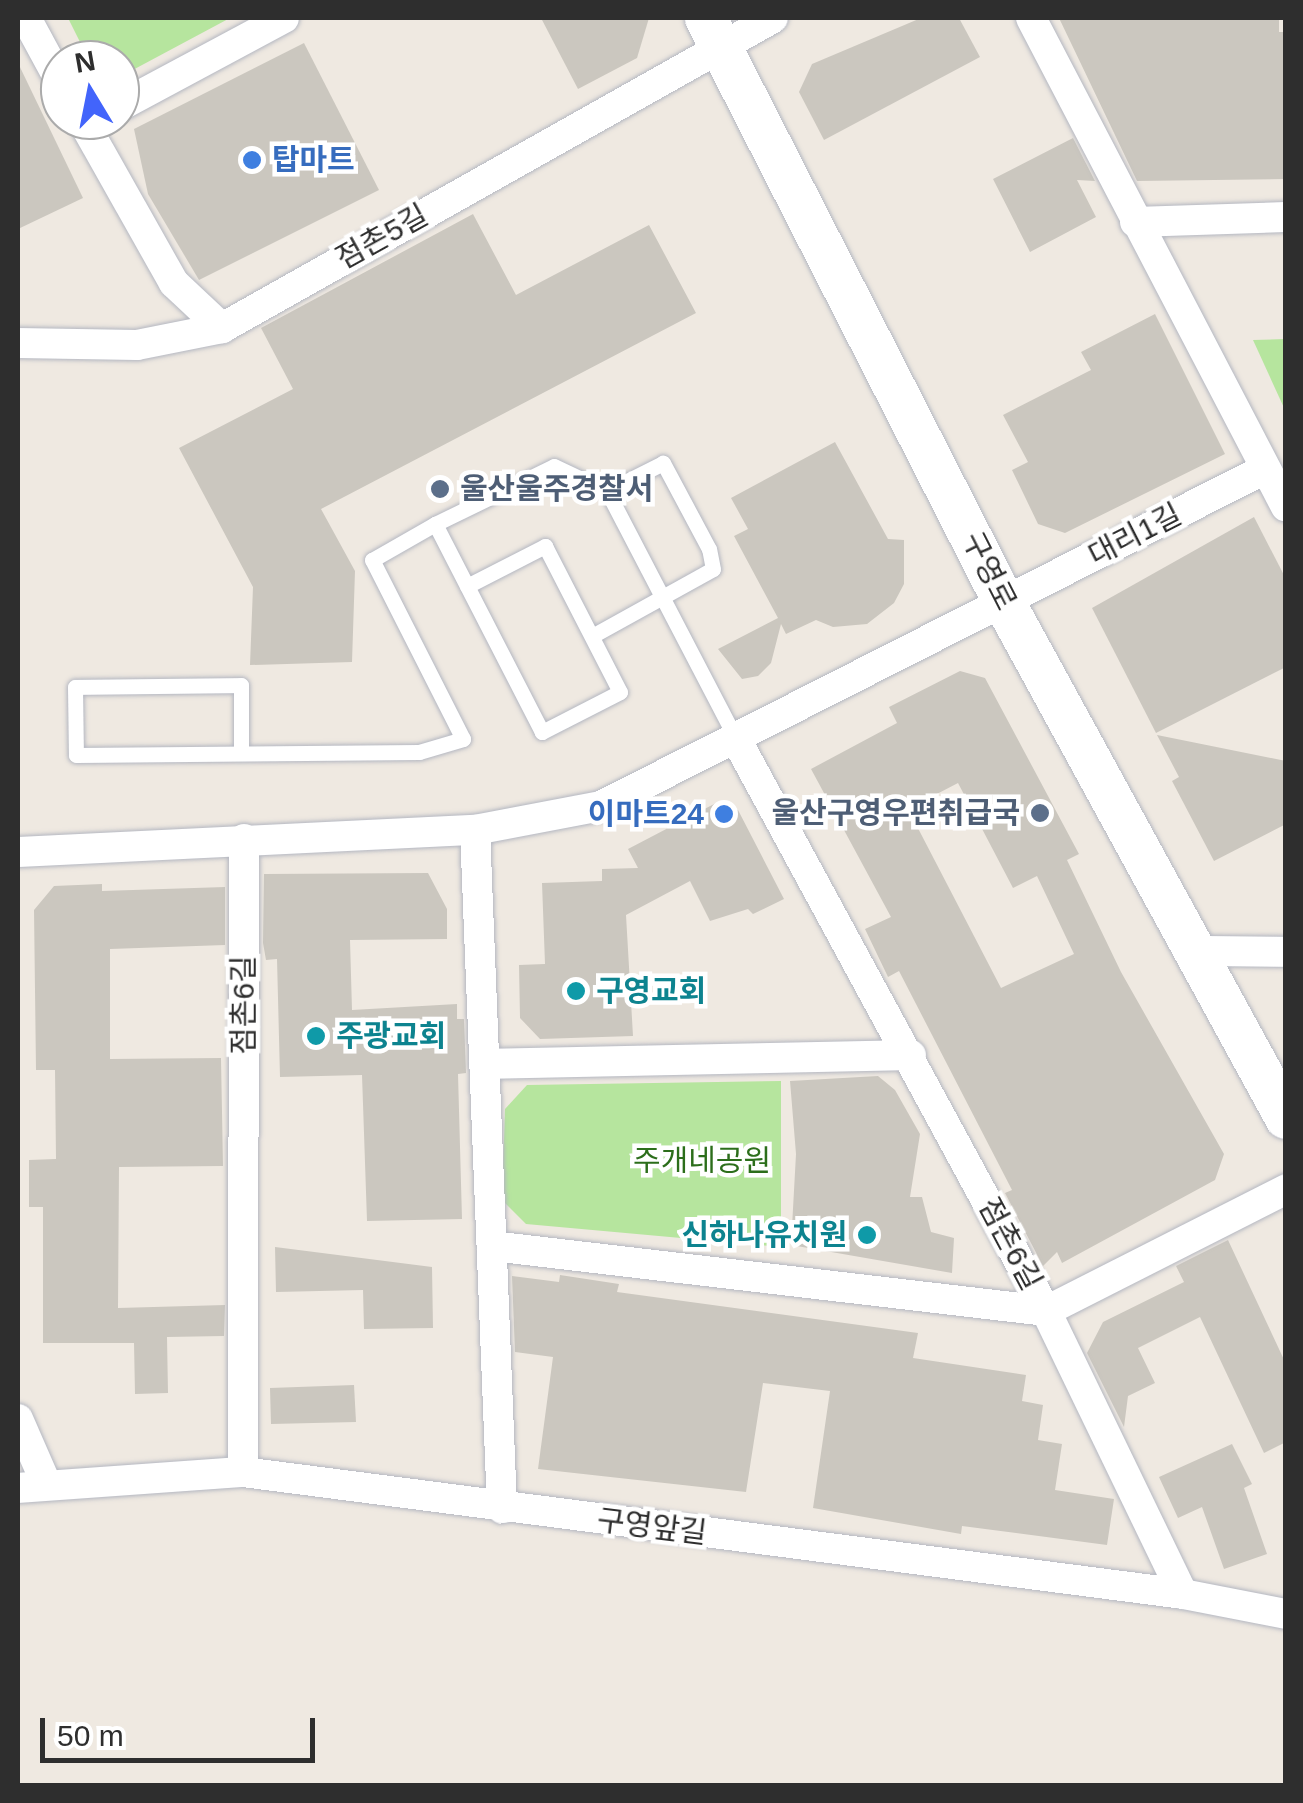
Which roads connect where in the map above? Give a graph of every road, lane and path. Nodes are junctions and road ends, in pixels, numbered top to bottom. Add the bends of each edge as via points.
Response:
1 (26, 18) edge
2 (284, 18) edge
3 (773, 18) edge
4 (1031, 18) edge
5 (714, 32) edge
6 (40, 44) edge
7 (140, 95) edge
8 (97, 140) edge
9 (1286, 217) edge
10 (1134, 222) junction
11 (222, 328) junction
12 (18, 343) edge
13 (1265, 468) junction
14 (607, 491) junction
15 (1286, 506) edge
16 (436, 524) junction
17 (467, 586) junction
18 (660, 600) junction
19 (1004, 602) junction
20 (592, 636) junction
21 (736, 740) junction
22 (241, 752) junction
23 (475, 830) junction
24 (244, 839) junction
25 (18, 852) edge
26 (1197, 951) junction
27 (1286, 952) edge
28 (910, 1054) junction
29 (484, 1064) junction
30 (1286, 1118) edge
31 (1286, 1189) edge
32 (492, 1246) junction
33 (1046, 1312) junction
34 (18, 1419) edge
35 (243, 1472) junction
36 (32, 1485) edge
37 (502, 1508) junction
38 (1183, 1594) junction
39 (1286, 1614) edge

1 - 6 street
2 - 7 street
3 - 5 street, 점촌5길
4 - 10 street
5 - 11 street, 점촌5길
5 - 19 main road, 구영로
8 - 11 street via 174,284
9 - 10 street
10 - 13 street
11 - 12 street, 점촌5길 via 137,345
13 - 15 street
13 - 19 street, 대리1길
14 - 16 lane via 554,466
14 - 18 lane
14 - 18 lane via 663,463 709,549 713,569 704,579
16 - 17 lane
16 - 22 lane via 372,560 463,738 420,752
17 - 20 lane via 545,546
17 - 20 lane via 542,732 620,692
18 - 20 lane
18 - 21 lane
19 - 21 street
19 - 26 main road, 구영로
21 - 23 street via 601,806
21 - 28 street, 점촌6길
22 - 22 lane via 240,685 75,686 76,755
23 - 24 street
23 - 29 street
24 - 25 street
24 - 35 street, 점촌6길
26 - 27 street
26 - 30 main road, 구영로
28 - 29 street
28 - 33 street, 점촌6길
29 - 32 street
31 - 33 street
32 - 33 street, 점촌6길
32 - 37 street
33 - 38 street
34 - 36 street
35 - 36 street, 구영앞길
35 - 37 street, 구영앞길
37 - 38 street, 구영앞길
38 - 39 street, 구영앞길

